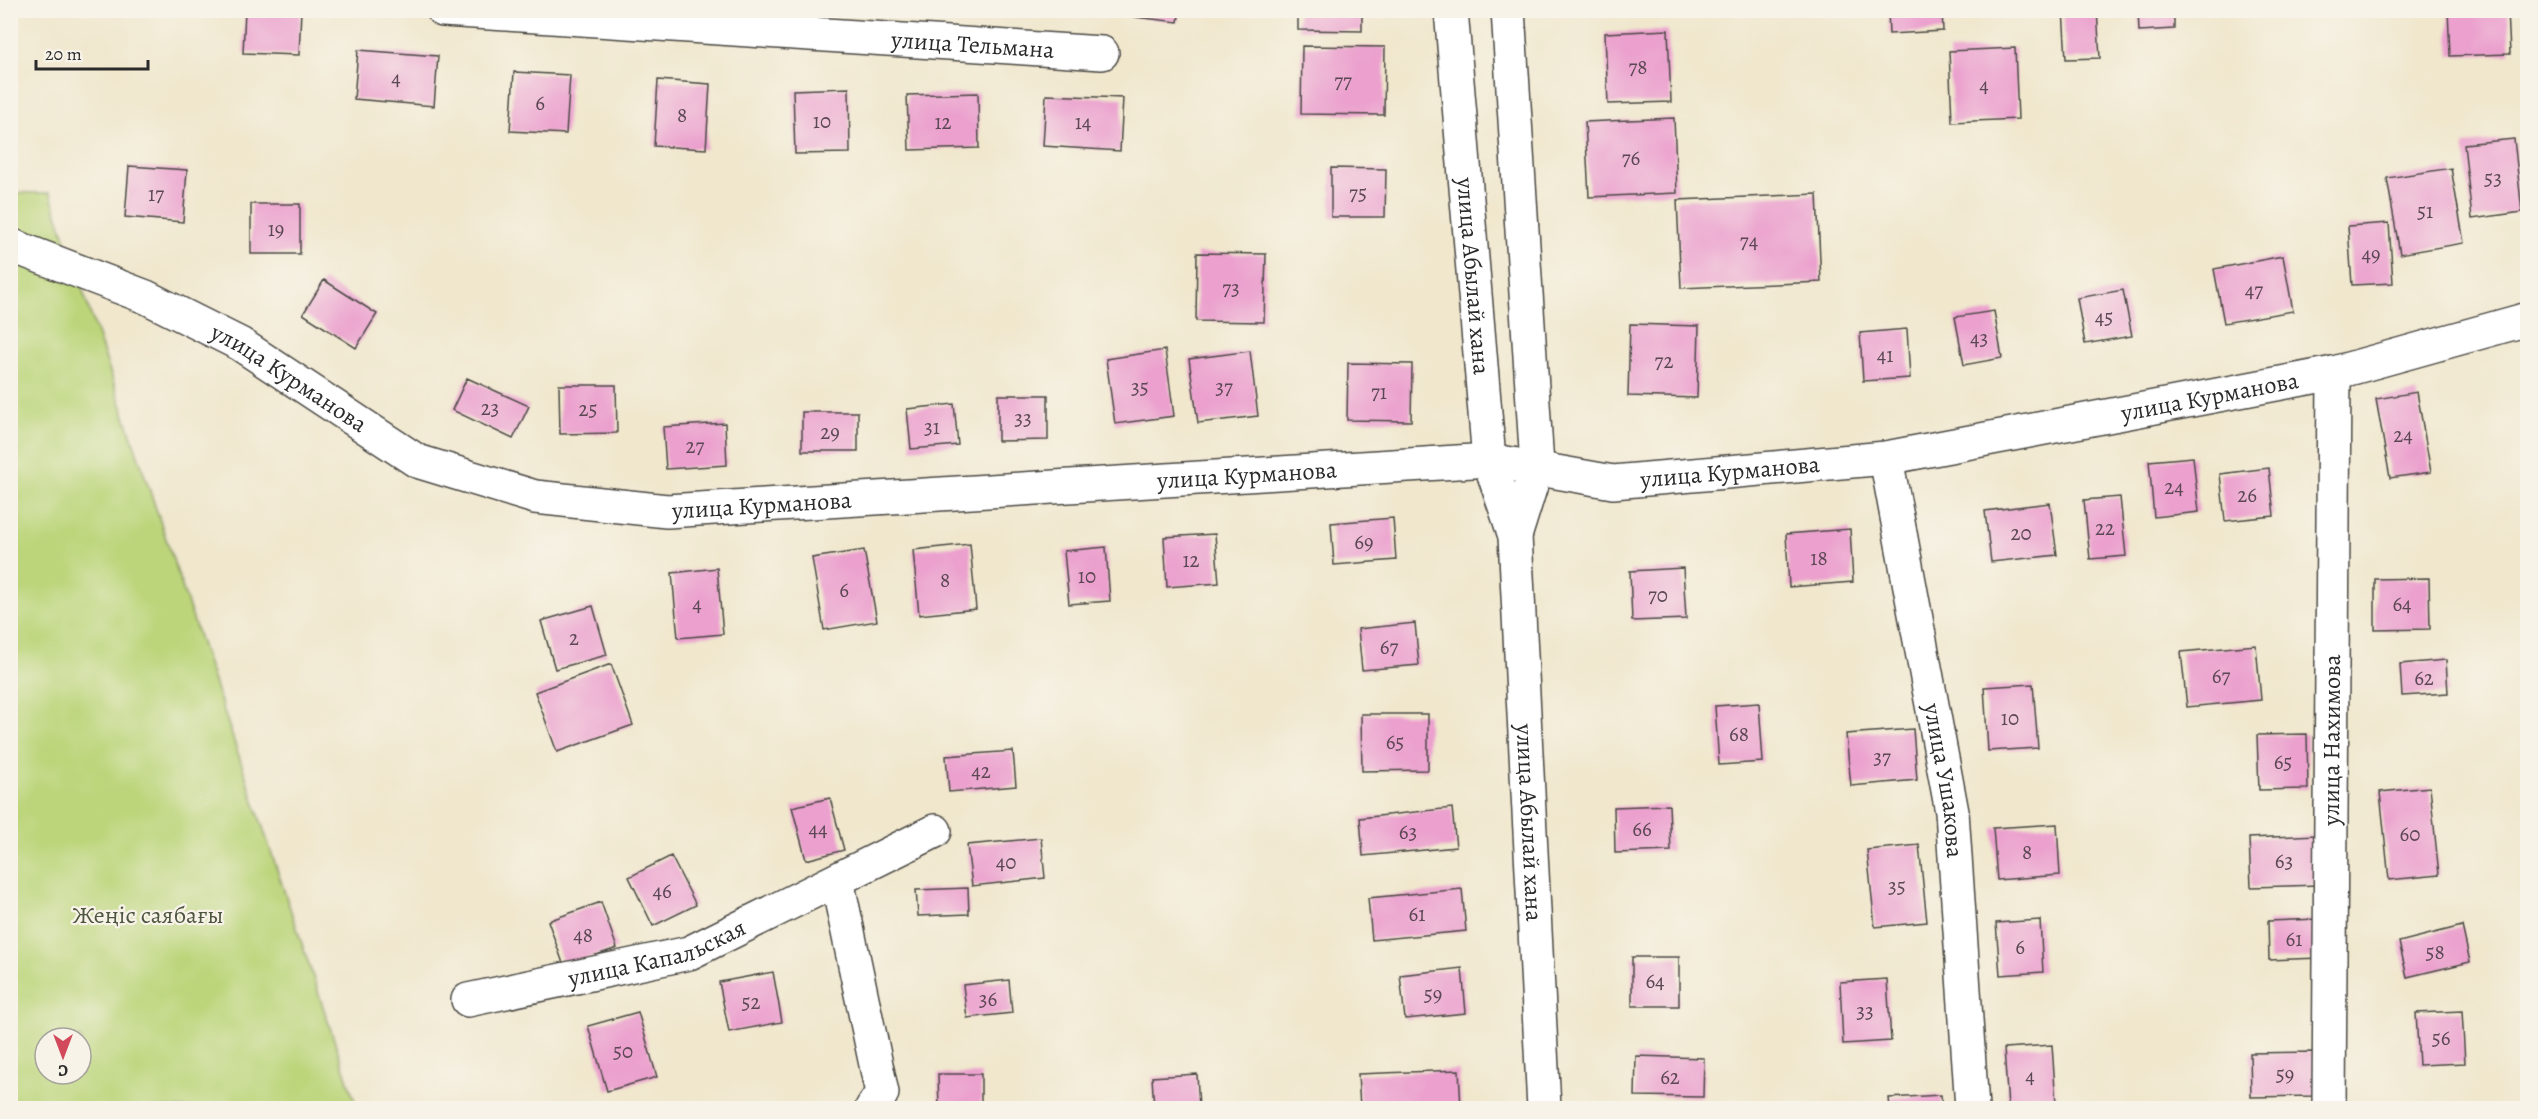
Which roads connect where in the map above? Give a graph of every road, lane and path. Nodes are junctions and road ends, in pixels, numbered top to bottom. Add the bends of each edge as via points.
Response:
1 (443, 10) edge
2 (1451, 10) edge
3 (1508, 10) edge
4 (628, 16) edge
5 (1102, 52) dead end
6 (10, 245) edge
7 (2528, 319) edge
8 (2334, 373) junction
9 (1886, 458) junction
10 (1489, 460) junction
11 (1537, 466) junction
12 (1515, 536) junction
13 (935, 831) dead end
14 (837, 880) junction
15 (468, 1000) dead end
16 (872, 1108) edge
17 (1544, 1108) edge
18 (1972, 1108) edge
19 (2329, 1108) edge

1 - 4 street, улица Тельмана
2 - 10 street, улица Абылай хана
3 - 11 street, улица Абылай хана
4 - 5 street, улица Тельмана
6 - 10 street, улица Курманова via 146,297 240,344 417,461 535,497 667,511
7 - 8 street, улица Курманова
8 - 9 street, улица Курманова
8 - 19 street, улица Нахимова
9 - 11 street, улица Курманова via 1613,482
9 - 18 street, улица Ушакова via 1952,812
10 - 11 street, улица Курманова
10 - 12 street, улица Абылай хана
11 - 12 street, улица Абылай хана
12 - 17 street, улица Абылай хана
13 - 14 street, улица Капальская
14 - 15 street, улица Капальская via 689,953
14 - 16 street via 882,1093

